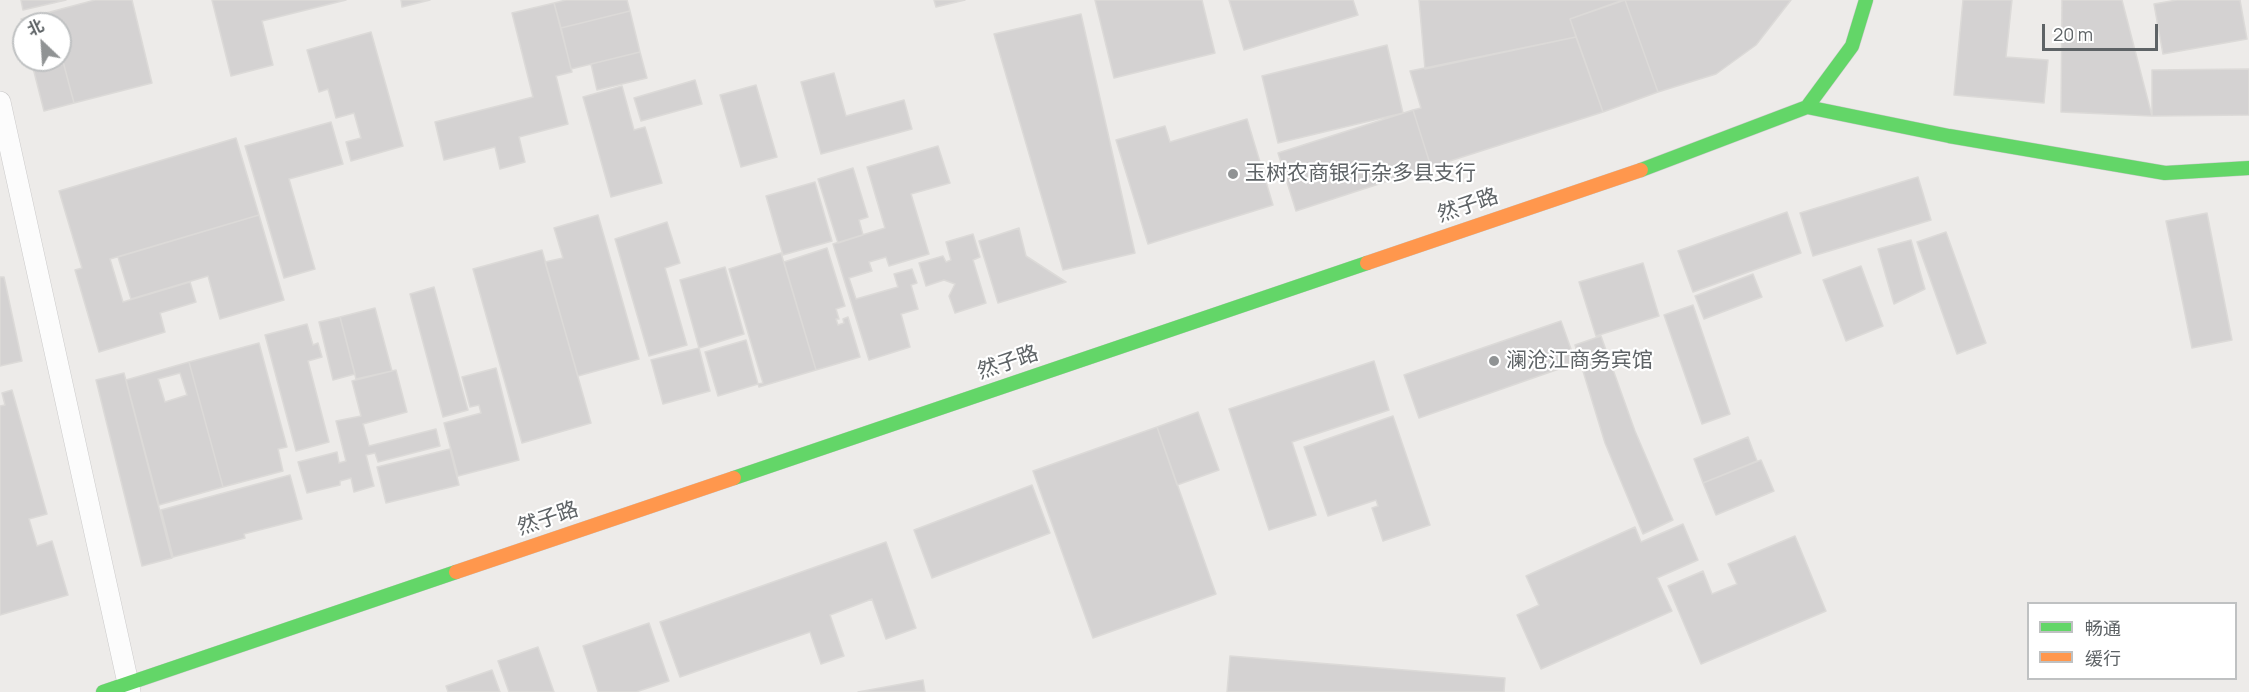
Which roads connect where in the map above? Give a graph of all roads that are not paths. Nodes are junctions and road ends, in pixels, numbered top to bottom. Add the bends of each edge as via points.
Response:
1 (1866, 0) edge
2 (0, 102) edge
3 (1807, 107) junction
4 (2249, 168) edge
5 (129, 688) edge
6 (103, 692) edge

1 - 3 main road via 1852,46
2 - 5 lane
3 - 4 main road via 1949,136 2165,172
3 - 5 main road, 然子路 via 1645,168
5 - 6 main road, 然子路

